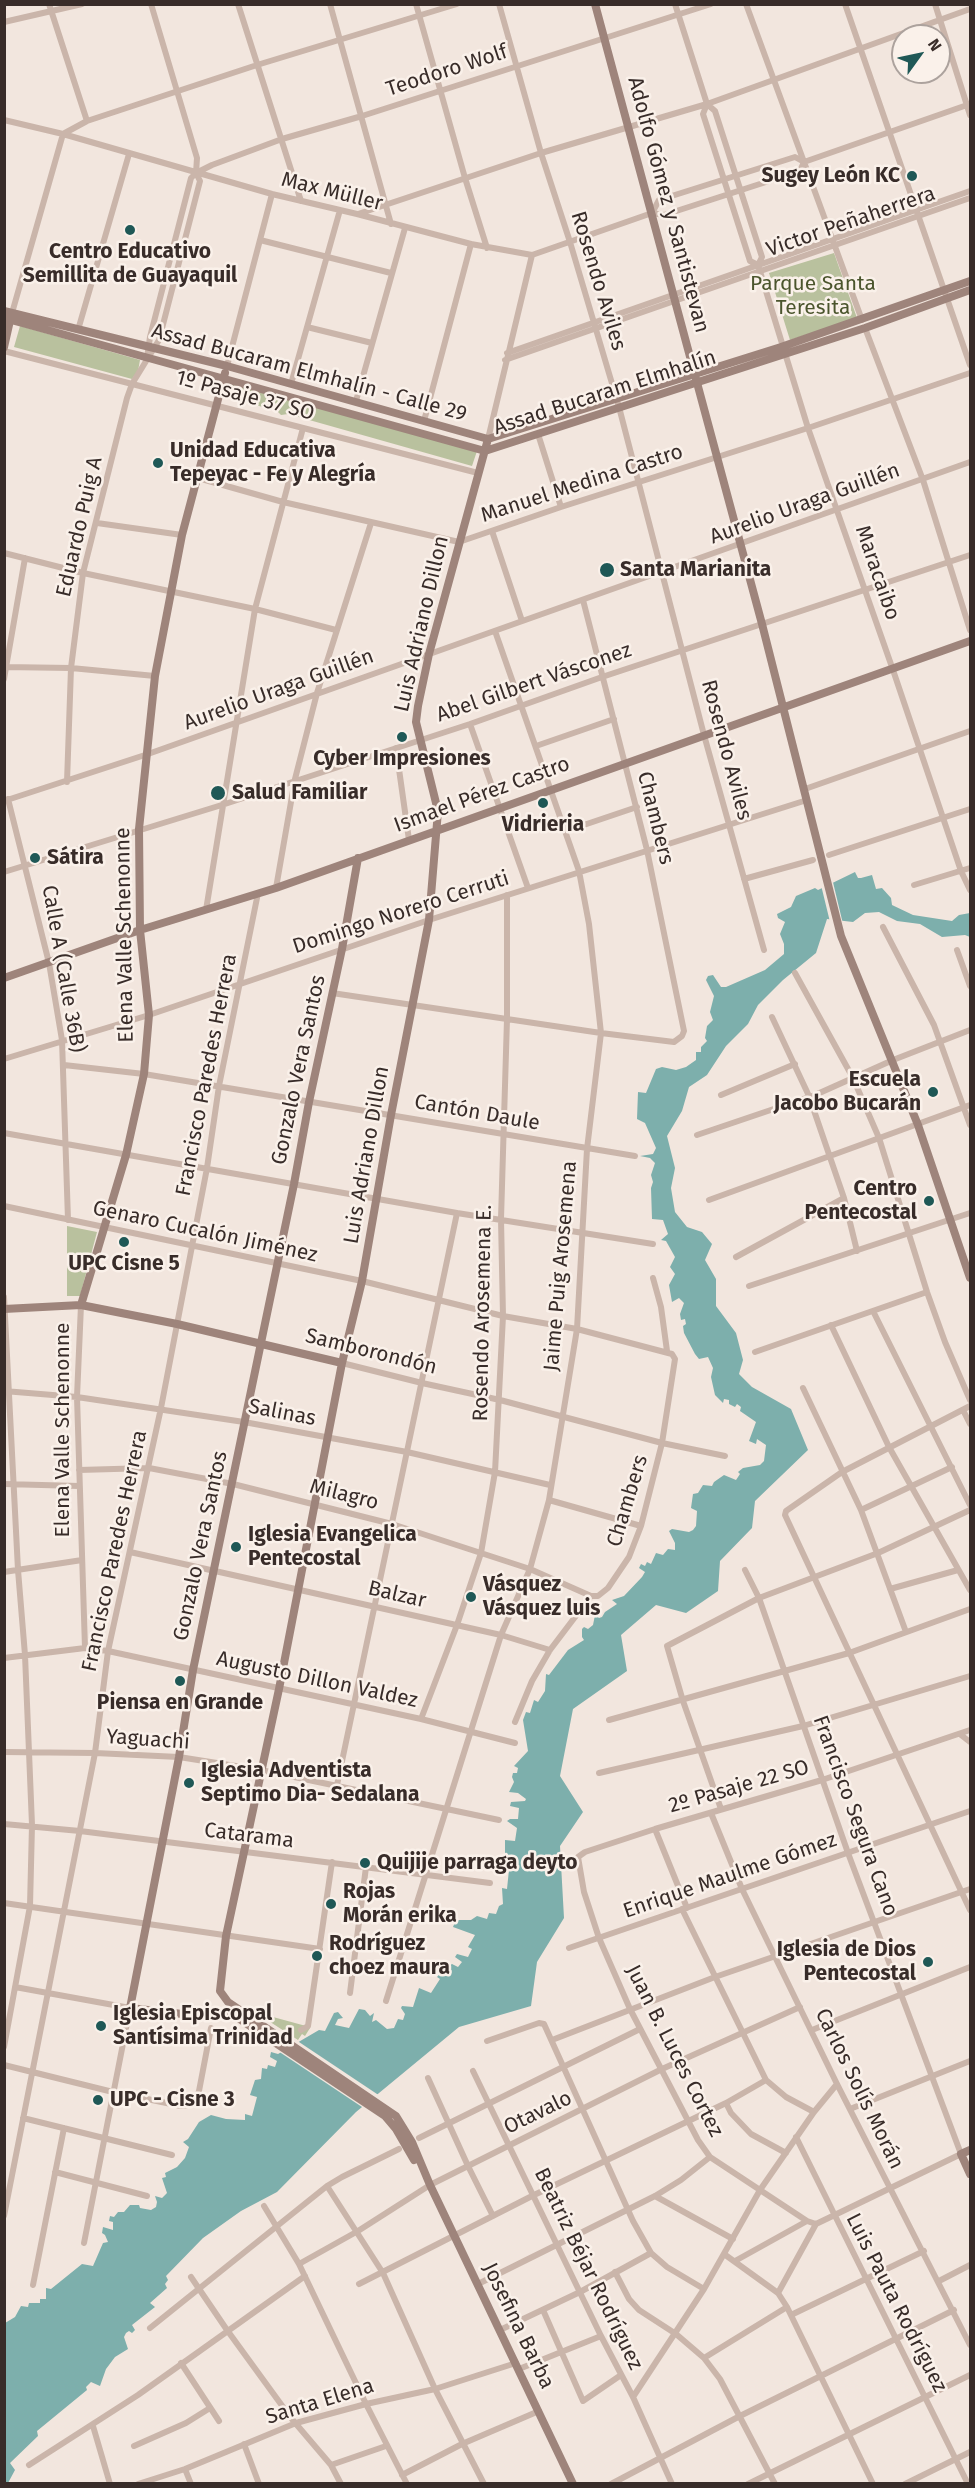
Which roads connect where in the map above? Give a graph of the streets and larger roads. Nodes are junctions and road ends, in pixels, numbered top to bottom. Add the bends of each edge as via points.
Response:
1 (82, 4) edge
2 (151, 4) edge
3 (238, 4) edge
4 (330, 4) edge
5 (416, 4) edge
6 (457, 4) edge
7 (499, 4) edge
8 (595, 4) edge
9 (675, 4) edge
10 (711, 4) edge
11 (746, 4) edge
12 (844, 4) edge
13 (935, 4) edge
14 (50, 8) edge
15 (970, 9) edge
16 (419, 16) junction
17 (678, 16) junction
18 (940, 21) junction
19 (4, 22) edge
20 (604, 39) junction
21 (339, 41) junction
22 (860, 50) junction
23 (257, 65) junction
24 (517, 65) junction
25 (774, 80) junction
26 (440, 90) junction
27 (178, 91) junction
28 (707, 104) junction
29 (969, 105) edge
30 (970, 115) edge
31 (362, 116) junction
32 (4, 120) edge
33 (87, 121) junction
34 (628, 126) junction
35 (889, 133) junction
36 (63, 134) junction
37 (282, 139) junction
38 (541, 153) junction
39 (129, 154) junction
40 (804, 162) junction
41 (196, 173) junction
42 (736, 176) junction
43 (465, 178) junction
44 (724, 180) junction
45 (741, 190) junction
46 (970, 191) edge
47 (272, 194) junction
48 (728, 194) junction
49 (970, 198) edge
50 (301, 201) junction
51 (385, 206) junction
52 (340, 210) junction
53 (652, 213) junction
54 (916, 213) junction
55 (357, 214) junction
56 (391, 224) junction
57 (405, 228) junction
58 (260, 240) junction
59 (570, 242) junction
60 (833, 242) junction
61 (471, 244) junction
62 (487, 248) junction
63 (532, 255) junction
64 (327, 257) junction
65 (759, 268) junction
66 (391, 273) junction
67 (970, 281) edge
68 (970, 290) edge
69 (945, 295) junction
70 (674, 298) junction
71 (8, 315) edge
72 (864, 324) junction
73 (595, 326) junction
74 (307, 327) junction
75 (78, 330) junction
76 (372, 343) junction
77 (4, 349) edge
78 (151, 349) junction
79 (782, 351) junction
80 (506, 357) junction
81 (147, 358) junction
82 (970, 365) edge
83 (227, 366) junction
84 (970, 373) edge
85 (224, 377) junction
86 (696, 379) junction
87 (132, 384) junction
88 (291, 384) junction
89 (356, 401) junction
90 (891, 401) junction
91 (618, 403) junction
92 (216, 406) junction
93 (424, 421) junction
94 (303, 428) junction
95 (808, 429) junction
96 (538, 434) junction
97 (488, 439) junction
98 (485, 451) junction
99 (718, 457) junction
100 (970, 462) edge
101 (478, 473) junction
102 (198, 478) junction
103 (923, 480) junction
104 (638, 482) junction
105 (283, 502) junction
106 (561, 507) junction
107 (837, 510) junction
108 (97, 522) junction
109 (371, 523) junction
110 (492, 531) junction
111 (182, 535) junction
112 (459, 542) junction
113 (740, 545) junction
114 (4, 553) edge
115 (970, 555) edge
116 (25, 558) junction
117 (950, 562) junction
118 (662, 572) junction
119 (82, 573) junction
120 (865, 590) junction
121 (170, 593) junction
122 (583, 600) junction
123 (255, 609) junction
124 (522, 621) junction
125 (762, 624) junction
126 (336, 630) junction
127 (970, 630) edge
128 (495, 631) junction
129 (970, 641) edge
130 (682, 650) junction
131 (429, 654) junction
132 (5, 667) edge
133 (71, 668) junction
134 (893, 669) junction
135 (155, 676) junction
136 (602, 677) junction
137 (4, 679) edge
138 (317, 693) junction
139 (520, 705) junction
140 (784, 708) junction
141 (614, 719) junction
142 (236, 723) junction
143 (470, 724) junction
144 (970, 731) edge
145 (704, 735) junction
146 (420, 740) junction
147 (536, 746) junction
148 (396, 748) junction
149 (920, 750) junction
150 (148, 754) junction
151 (624, 762) junction
152 (295, 779) junction
153 (67, 782) junction
154 (552, 789) junction
155 (805, 789) junction
156 (7, 800) edge
157 (807, 800) junction
158 (225, 804) junction
159 (637, 807) junction
160 (499, 808) junction
161 (970, 809) edge
162 (943, 819) junction
163 (729, 825) junction
164 (139, 829) junction
165 (438, 830) junction
166 (566, 831) junction
167 (409, 840) junction
168 (647, 850) junction
169 (829, 855) dead end
170 (358, 858) junction
171 (813, 860) dead end
172 (26, 866) junction
173 (970, 868) edge
174 (579, 871) junction
175 (961, 871) junction
176 (4, 872) edge
177 (744, 879) junction
178 (914, 885) dead end
179 (276, 888) junction
180 (528, 888) junction
181 (970, 890) edge
182 (258, 894) junction
183 (507, 895) junction
184 (206, 910) junction
185 (429, 920) junction
186 (883, 927) dead end
187 (141, 930) junction
188 (342, 949) junction
189 (764, 950) dead end
190 (957, 950) dead end
191 (49, 963) junction
192 (795, 973) dead end
193 (4, 978) edge
194 (241, 985) junction
195 (970, 986) edge
196 (332, 993) junction
197 (414, 1005) junction
198 (149, 1015) junction
199 (772, 1017) dead end
200 (507, 1019) junction
201 (970, 1030) edge
202 (601, 1033) junction
203 (62, 1040) junction
204 (940, 1042) junction
205 (4, 1059) edge
206 (893, 1060) junction
207 (795, 1064) junction
208 (64, 1065) junction
209 (144, 1074) junction
210 (853, 1078) junction
211 (219, 1086) junction
212 (721, 1095) dead end
213 (809, 1096) junction
214 (309, 1102) junction
215 (967, 1106) edge
216 (391, 1115) junction
217 (918, 1125) junction
218 (970, 1125) edge
219 (4, 1132) edge
220 (503, 1134) junction
221 (697, 1135) dead end
222 (879, 1138) junction
223 (68, 1145) junction
224 (587, 1149) junction
225 (126, 1155) junction
226 (830, 1155) junction
227 (635, 1156) dead end
228 (207, 1168) junction
229 (294, 1184) junction
230 (377, 1197) junction
231 (844, 1198) junction
232 (709, 1200) dead end
233 (4, 1206) edge
234 (457, 1213) junction
235 (970, 1213) edge
236 (501, 1219) junction
237 (68, 1220) junction
238 (951, 1221) junction
239 (104, 1228) junction
240 (582, 1232) junction
241 (909, 1235) junction
242 (652, 1244) dead end
243 (192, 1245) junction
244 (857, 1251) junction
245 (736, 1257) dead end
246 (277, 1265) junction
247 (653, 1278) dead end
248 (970, 1278) edge
249 (362, 1281) junction
250 (749, 1286) dead end
251 (927, 1292) junction
252 (4, 1297) edge
253 (439, 1300) junction
254 (81, 1305) junction
255 (5, 1309) edge
256 (873, 1311) junction
257 (503, 1316) junction
258 (177, 1324) junction
259 (831, 1325) junction
260 (577, 1329) junction
261 (261, 1344) junction
262 (667, 1351) junction
263 (755, 1352) dead end
264 (342, 1363) junction
265 (422, 1383) junction
266 (803, 1388) dead end
267 (7, 1391) edge
268 (77, 1397) junction
269 (500, 1400) junction
270 (970, 1400) edge
271 (970, 1406) edge
272 (161, 1408) junction
273 (963, 1410) junction
274 (563, 1416) junction
275 (244, 1422) junction
276 (970, 1424) edge
277 (931, 1426) junction
278 (327, 1438) junction
279 (662, 1443) junction
280 (889, 1447) junction
281 (407, 1452) junction
282 (725, 1456) dead end
283 (951, 1467) junction
284 (149, 1468) junction
285 (79, 1470) junction
286 (495, 1472) junction
287 (842, 1472) junction
288 (4, 1484) edge
289 (15, 1484) junction
290 (233, 1484) junction
291 (550, 1485) junction
292 (79, 1486) junction
293 (910, 1487) junction
294 (549, 1500) junction
295 (315, 1504) junction
296 (970, 1505) edge
297 (861, 1510) junction
298 (970, 1510) edge
299 (392, 1524) junction
300 (641, 1526) junction
301 (935, 1527) junction
302 (130, 1552) junction
303 (481, 1552) junction
304 (878, 1553) junction
305 (82, 1560) junction
306 (530, 1569) junction
307 (18, 1570) junction
308 (745, 1570) dead end
309 (958, 1570) junction
310 (215, 1571) junction
311 (4, 1572) edge
312 (814, 1579) junction
313 (890, 1589) junction
314 (299, 1590) junction
315 (970, 1590) edge
316 (591, 1596) junction
317 (759, 1599) junction
318 (374, 1607) junction
319 (970, 1609) edge
320 (457, 1625) junction
321 (906, 1632) junction
322 (501, 1635) junction
323 (85, 1648) junction
324 (550, 1650) junction
325 (108, 1651) junction
326 (849, 1653) junction
327 (25, 1655) junction
328 (4, 1658) edge
329 (194, 1670) junction
330 (785, 1671) junction
331 (970, 1676) edge
332 (279, 1689) junction
333 (683, 1701) junction
334 (873, 1704) junction
335 (353, 1705) junction
336 (421, 1719) junction
337 (609, 1720) dead end
338 (515, 1722) dead end
339 (803, 1726) junction
340 (970, 1730) edge
341 (471, 1733) junction
342 (961, 1735) junction
343 (970, 1742) edge
344 (515, 1743) dead end
345 (700, 1751) junction
346 (4, 1752) edge
347 (29, 1752) junction
348 (95, 1752) junction
349 (897, 1756) junction
350 (179, 1757) junction
351 (261, 1770) junction
352 (599, 1773) dead end
353 (822, 1780) junction
354 (337, 1785) junction
355 (446, 1808) junction
356 (721, 1809) junction
357 (970, 1811) edge
358 (711, 1813) junction
359 (499, 1820) dead end
360 (4, 1824) edge
361 (930, 1824) junction
362 (32, 1825) junction
363 (655, 1829) junction
364 (80, 1831) junction
365 (162, 1842) junction
366 (245, 1852) junction
367 (585, 1852) joint
368 (848, 1853) junction
369 (332, 1862) junction
370 (366, 1867) junction
371 (425, 1876) junction
372 (490, 1883) dead end
373 (742, 1889) junction
374 (970, 1889) edge
375 (962, 1893) junction
376 (4, 1903) edge
377 (30, 1906) junction
378 (685, 1909) junction
379 (970, 1910) edge
380 (65, 1911) junction
381 (873, 1921) junction
382 (146, 1925) junction
383 (226, 1936) junction
384 (600, 1938) junction
385 (569, 1948) dead end
386 (320, 1949) junction
387 (775, 1956) junction
388 (970, 1967) edge
389 (715, 1977) junction
390 (15, 1987) junction
391 (47, 1993) junction
392 (350, 1993) dead end
393 (900, 1994) junction
394 (386, 2001) dead end
395 (800, 2007) junction
396 (130, 2008) junction
397 (630, 2009) junction
398 (211, 2028) dead end
399 (640, 2029) junction
400 (301, 2030) dead end
401 (812, 2030) junction
402 (742, 2033) junction
403 (277, 2040) junction
404 (552, 2040) junction
405 (487, 2041) dead end
406 (4, 2047) edge
407 (970, 2061) edge
408 (4, 2065) edge
409 (563, 2066) junction
410 (662, 2069) junction
411 (473, 2071) dead end
412 (32, 2072) junction
413 (930, 2076) junction
414 (428, 2078) dead end
415 (766, 2080) junction
416 (837, 2084) junction
417 (113, 2092) junction
418 (726, 2103) junction
419 (490, 2104) junction
420 (582, 2109) junction
421 (850, 2109) junction
422 (814, 2112) junction
423 (23, 2118) junction
424 (688, 2121) junction
425 (449, 2124) junction
426 (64, 2128) junction
427 (796, 2137) junction
428 (104, 2138) junction
429 (419, 2138) dead end
430 (509, 2145) junction
431 (399, 2149) dead end
432 (970, 2150) edge
433 (786, 2152) junction
434 (961, 2154) junction
435 (171, 2155) dead end
436 (710, 2157) junction
437 (605, 2160) junction
438 (468, 2166) junction
439 (55, 2172) junction
440 (970, 2174) edge
441 (95, 2183) junction
442 (430, 2185) junction
443 (327, 2186) junction
444 (890, 2188) junction
445 (760, 2190) junction
446 (147, 2196) dead end
447 (532, 2196) junction
448 (655, 2196) junction
449 (264, 2206) dead end
450 (627, 2209) junction
451 (4, 2216) edge
452 (493, 2216) junction
453 (833, 2216) junction
454 (807, 2221) junction
455 (816, 2224) junction
456 (276, 2226) junction
457 (358, 2231) junction
458 (455, 2236) junction
459 (733, 2239) junction
460 (84, 2242) dead end
461 (557, 2244) junction
462 (924, 2251) junction
463 (651, 2253) junction
464 (724, 2254) junction
465 (735, 2261) junction
466 (299, 2264) junction
467 (970, 2265) edge
468 (615, 2272) junction
469 (383, 2273) junction
470 (305, 2276) junction
471 (191, 2277) dead end
472 (866, 2280) junction
473 (939, 2281) junction
474 (358, 2284) dead end
475 (478, 2284) junction
476 (33, 2285) dead end
477 (197, 2289) junction
478 (704, 2289) junction
479 (580, 2292) junction
480 (778, 2293) junction
481 (787, 2307) junction
482 (543, 2310) junction
483 (954, 2310) junction
484 (791, 2315) junction
485 (150, 2328) dead end
486 (227, 2330) junction
487 (500, 2330) junction
488 (676, 2334) junction
489 (968, 2334) edge
490 (601, 2336) junction
491 (895, 2339) junction
492 (970, 2345) edge
493 (561, 2352) junction
494 (704, 2358) junction
495 (181, 2363) junction
496 (518, 2366) junction
497 (621, 2375) junction
498 (970, 2376) edge
499 (821, 2377) junction
500 (435, 2389) junction
501 (633, 2397) junction
502 (925, 2397) junction
503 (366, 2404) junction
504 (210, 2408) junction
505 (539, 2411) junction
506 (740, 2416) junction
507 (219, 2421) dead end
508 (296, 2423) junction
509 (93, 2426) junction
510 (848, 2434) junction
511 (244, 2444) junction
512 (462, 2444) junction
513 (134, 2446) dead end
514 (386, 2446) junction
515 (970, 2452) edge
516 (660, 2459) junction
517 (956, 2459) junction
518 (29, 2465) dead end
519 (331, 2465) junction
520 (185, 2469) junction
521 (769, 2472) junction
522 (402, 2475) junction
523 (110, 2484) edge
524 (138, 2484) edge
525 (191, 2484) edge
526 (259, 2484) edge
527 (341, 2484) edge
528 (407, 2484) edge
529 (484, 2484) edge
530 (573, 2484) edge
531 (611, 2484) edge
532 (672, 2484) edge
533 (748, 2484) edge
534 (775, 2484) edge
535 (873, 2484) edge
536 (904, 2484) edge
537 (968, 2484) edge

1 - 14 street
2 - 27 street, Eduardo Puig A
3 - 23 street
4 - 21 street
5 - 16 street
6 - 16 street
7 - 24 street, Rosendo Aviles
8 - 20 street, Adolfo Gómez y Santistevan
9 - 17 street, Maracaibo
10 - 17 street, Teodoro Wolf
11 - 25 street
12 - 22 street
13 - 18 street
14 - 19 street
14 - 33 street
15 - 18 street
16 - 21 street
16 - 26 street
17 - 20 street, Teodoro Wolf
17 - 28 street, Maracaibo
18 - 22 street
18 - 29 street
20 - 24 street, Teodoro Wolf
20 - 34 street, Adolfo Gómez y Santistevan
21 - 23 street
21 - 31 street
22 - 25 street
22 - 35 street
23 - 27 street
23 - 37 street
24 - 26 street, Teodoro Wolf
24 - 38 street, Rosendo Aviles
25 - 28 street
25 - 40 street
26 - 31 street, Teodoro Wolf
26 - 43 street
27 - 33 street
27 - 41 street, Eduardo Puig A via 197,158
28 - 34 street
28 - 42 street, Maracaibo via 715,111
28 - 44 street, Maracaibo via 703,114
29 - 30 street
29 - 35 street, Max Müller
31 - 37 street, Teodoro Wolf
31 - 51 street
32 - 36 street, Max Müller
33 - 36 street
34 - 38 street
34 - 53 street, Adolfo Gómez y Santistevan
35 - 40 street, Max Müller
35 - 54 street
36 - 39 street, Max Müller
36 - 71 street
37 - 41 street, Teodoro Wolf
37 - 50 street
38 - 43 street
38 - 59 street, Rosendo Aviles
39 - 41 street, Max Müller
39 - 75 street
40 - 42 street, Max Müller via 795,157
40 - 45 street, Max Müller via 800,171
40 - 60 street
41 - 47 street, Max Müller
41 - 78 street, Eduardo Puig A via 200,181 159,340
42 - 44 street, Max Müller
42 - 45 street, Maracaibo
43 - 51 street
43 - 62 street
44 - 48 street, Maracaibo
44 - 53 street, Max Müller via 659,200
45 - 48 street, Max Müller
45 - 65 street, Maracaibo via 762,256
46 - 54 street, Victor Peñaherrera
47 - 50 street, Max Müller
47 - 58 street
48 - 53 street, Max Müller via 664,215
48 - 65 street, Maracaibo via 750,261
49 - 54 street, Victor Peñaherrera
50 - 52 street, Max Müller
51 - 55 street
51 - 56 street
52 - 55 street, Max Müller
52 - 64 street
53 - 59 street, Max Müller
53 - 70 street, Adolfo Gómez y Santistevan
54 - 60 street, Victor Peñaherrera
54 - 69 street
55 - 56 street, Max Müller
56 - 57 street, Max Müller
57 - 61 street, Max Müller
57 - 66 street
58 - 64 street
58 - 83 street
59 - 63 street, Max Müller
59 - 73 street, Rosendo Aviles
60 - 65 street, Victor Peñaherrera
60 - 72 street
61 - 62 street, Max Müller
61 - 93 street
62 - 63 street, Max Müller
63 - 80 street, Luis Adriano Dillon
64 - 66 street
64 - 74 street
65 - 70 street, Victor Peñaherrera
65 - 79 street, Maracaibo
66 - 76 street
67 - 69 street
68 - 69 street
69 - 72 street
69 - 82 street
70 - 73 street, Victor Peñaherrera
70 - 86 street, Adolfo Gómez y Santistevan
71 - 75 street, Assad Bucaram Elmhalín - Calle 29
71 - 77 street
71 - 81 street, Assad Bucaram Elmhalín
72 - 79 street, Assad Bucaram Elmhalín
72 - 90 street
73 - 80 street, Victor Peñaherrera
73 - 91 street, Rosendo Aviles
74 - 76 street
74 - 88 street
75 - 78 street, Assad Bucaram Elmhalín - Calle 29
76 - 89 street
77 - 87 street, 1º Pasaje 37 SO
78 - 81 street, Eduardo Puig A
78 - 83 street, Assad Bucaram Elmhalín - Calle 29
79 - 86 street, Assad Bucaram Elmhalín
79 - 95 street, Maracaibo
80 - 97 street, Luis Adriano Dillon
81 - 85 street, Assad Bucaram Elmhalín
81 - 87 street, Eduardo Puig A
83 - 85 street, Elena Valle Schenonne
83 - 88 street, Assad Bucaram Elmhalín - Calle 29
84 - 90 street, Manuel Medina Castro
85 - 92 street, Elena Valle Schenonne
85 - 98 street, Assad Bucaram Elmhalín
86 - 91 street, Assad Bucaram Elmhalín
86 - 99 street, Adolfo Gómez y Santistevan
87 - 92 street, 1º Pasaje 37 SO
87 - 108 street, Eduardo Puig A
88 - 89 street, Assad Bucaram Elmhalín - Calle 29
89 - 93 street, Assad Bucaram Elmhalín - Calle 29
90 - 95 street, Manuel Medina Castro
90 - 103 street
91 - 96 street, Assad Bucaram Elmhalín
91 - 97 street, Assad Bucaram Elmhalín - Calle 29
91 - 104 street, Rosendo Aviles
92 - 94 street, 1º Pasaje 37 SO
92 - 102 street, Elena Valle Schenonne
93 - 97 street, Assad Bucaram Elmhalín - Calle 29
94 - 101 street, 1º Pasaje 37 SO
94 - 105 street
95 - 99 street, Manuel Medina Castro
95 - 107 street, Maracaibo
96 - 98 street, Assad Bucaram Elmhalín
96 - 106 street
97 - 98 street, Luis Adriano Dillon
98 - 101 street, Luis Adriano Dillon
99 - 104 street, Manuel Medina Castro
99 - 113 street, Adolfo Gómez y Santistevan
100 - 103 street, Aurelio Uraga Guillén
101 - 112 street, Luis Adriano Dillon
102 - 105 street, Manuel Medina Castro
102 - 111 street, Elena Valle Schenonne
103 - 107 street, Aurelio Uraga Guillén
103 - 117 street
104 - 106 street, Manuel Medina Castro
104 - 118 street, Rosendo Aviles
105 - 109 street, Manuel Medina Castro
105 - 123 street
106 - 110 street, Manuel Medina Castro
107 - 113 street, Aurelio Uraga Guillén
107 - 120 street, Maracaibo
108 - 111 street
108 - 119 street, Eduardo Puig A
109 - 112 street, Manuel Medina Castro
109 - 126 street
110 - 112 street, Manuel Medina Castro
110 - 124 street
111 - 121 street, Elena Valle Schenonne
112 - 131 street, Luis Adriano Dillon
113 - 118 street, Aurelio Uraga Guillén
113 - 125 street, Adolfo Gómez y Santistevan
114 - 116 street
115 - 117 street, Abel Gilbert Vásconez
116 - 119 street
116 - 132 street
117 - 120 street, Abel Gilbert Vásconez
117 - 127 street
118 - 122 street, Aurelio Uraga Guillén
118 - 130 street, Rosendo Aviles
119 - 121 street
119 - 133 street, Eduardo Puig A
120 - 125 street, Abel Gilbert Vásconez
120 - 134 street, Maracaibo
121 - 123 street
121 - 135 street, Elena Valle Schenonne
122 - 124 street, Aurelio Uraga Guillén
122 - 136 street, Chambers
123 - 126 street
123 - 142 street
124 - 128 street, Aurelio Uraga Guillén
125 - 130 street, Abel Gilbert Vásconez
125 - 140 street, Adolfo Gómez y Santistevan
126 - 138 street
128 - 131 street, Aurelio Uraga Guillén
128 - 139 street, Jaime Puig Arosemena
129 - 134 street, Ismael Pérez Castro
130 - 136 street, Abel Gilbert Vásconez
130 - 145 street, Rosendo Aviles
131 - 138 street, Aurelio Uraga Guillén
131 - 146 street, Luis Adriano Dillon via 416,722
132 - 133 street
132 - 137 street
133 - 135 street
133 - 153 street, Eduardo Puig A
134 - 140 street, Ismael Pérez Castro
134 - 149 street, Maracaibo
135 - 150 street, Elena Valle Schenonne
136 - 139 street, Abel Gilbert Vásconez
136 - 141 street, Chambers
138 - 142 street, Aurelio Uraga Guillén
138 - 152 street
139 - 143 street, Abel Gilbert Vásconez
139 - 147 street, Jaime Puig Arosemena
140 - 145 street, Ismael Pérez Castro
140 - 155 street, Adolfo Gómez y Santistevan
141 - 147 street, Ismael Pérez Castro
141 - 151 street, Chambers
142 - 150 street, Aurelio Uraga Guillén
142 - 158 street
143 - 146 street, Abel Gilbert Vásconez
143 - 160 street
144 - 149 street
145 - 151 street, Ismael Pérez Castro
145 - 163 street, Rosendo Aviles
146 - 148 street, Abel Gilbert Vásconez
146 - 165 street, Luis Adriano Dillon via 433,786
147 - 154 street, Jaime Puig Arosemena
148 - 152 street, Abel Gilbert Vásconez
148 - 167 street
149 - 155 street
149 - 162 street, Maracaibo
150 - 153 street, Aurelio Uraga Guillén
150 - 164 street, Elena Valle Schenonne
151 - 154 street, Ismael Pérez Castro
151 - 159 street, Chambers
152 - 158 street, Abel Gilbert Vásconez
152 - 179 street
153 - 156 street, Aurelio Uraga Guillén
154 - 160 street, Ismael Pérez Castro
154 - 166 street, Jaime Puig Arosemena
155 - 157 street, Adolfo Gómez y Santistevan
156 - 172 street, Calle A (Calle 36B)
157 - 163 street, Domingo Norero Cerruti
157 - 206 street, Adolfo Gómez y Santistevan via 840,936
158 - 164 street, Abel Gilbert Vásconez
158 - 184 street
159 - 166 street
159 - 168 street, Chambers
160 - 165 street, Ismael Pérez Castro
160 - 180 street
161 - 162 street
162 - 169 street
162 - 175 street, Maracaibo
163 - 168 street, Domingo Norero Cerruti
163 - 177 street, Rosendo Aviles
164 - 172 street, Abel Gilbert Vásconez
164 - 187 street, Elena Valle Schenonne
165 - 167 street, Ismael Pérez Castro
165 - 185 street, Luis Adriano Dillon
166 - 174 street, Jaime Puig Arosemena
167 - 170 street, Ismael Pérez Castro
168 - 174 street, Domingo Norero Cerruti
168 - 202 street, Chambers via 684,1031 674,1041
170 - 179 street, Ismael Pérez Castro
170 - 188 street, Gonzalo Vera Santos
171 - 177 street
172 - 176 street, Abel Gilbert Vásconez
172 - 191 street, Calle A (Calle 36B)
173 - 175 street
174 - 180 street, Domingo Norero Cerruti
174 - 202 street, Jaime Puig Arosemena
175 - 178 street
175 - 181 street, Maracaibo
177 - 189 street, Rosendo Aviles
179 - 182 street, Ismael Pérez Castro
180 - 183 street, Domingo Norero Cerruti
182 - 184 street, Ismael Pérez Castro
182 - 194 street, Francisco Paredes Herrera
183 - 185 street, Domingo Norero Cerruti
183 - 200 street, Rosendo Arosemena E.
184 - 187 street, Ismael Pérez Castro
185 - 188 street, Domingo Norero Cerruti
185 - 197 street, Luis Adriano Dillon
186 - 204 street
187 - 191 street, Ismael Pérez Castro
187 - 198 street, Elena Valle Schenonne
188 - 194 street, Domingo Norero Cerruti
188 - 196 street, Gonzalo Vera Santos
190 - 195 street
191 - 193 street, Ismael Pérez Castro
191 - 203 street, Calle A (Calle 36B)
192 - 210 street
194 - 198 street, Domingo Norero Cerruti
194 - 211 street, Francisco Paredes Herrera
196 - 197 street
196 - 214 street, Gonzalo Vera Santos
197 - 200 street
197 - 216 street, Luis Adriano Dillon
198 - 203 street, Domingo Norero Cerruti
198 - 209 street, Elena Valle Schenonne
199 - 207 street
200 - 202 street
200 - 220 street, Rosendo Arosemena E.
201 - 204 street
202 - 224 street, Jaime Puig Arosemena
203 - 205 street, Domingo Norero Cerruti
203 - 208 street, Calle A (Calle 36B)
204 - 206 street
204 - 215 street
206 - 210 street
206 - 217 street, Adolfo Gómez y Santistevan
207 - 212 street
207 - 213 street
208 - 209 street, Cantón Daule
208 - 223 street, Calle A (Calle 36B)
209 - 211 street, Cantón Daule
209 - 225 street, Elena Valle Schenonne
210 - 213 street
210 - 222 street
211 - 214 street, Cantón Daule
211 - 228 street, Francisco Paredes Herrera
213 - 221 street
213 - 226 street
214 - 216 street, Cantón Daule
214 - 229 street, Gonzalo Vera Santos
215 - 217 street
215 - 218 street
216 - 220 street, Cantón Daule
216 - 230 street, Luis Adriano Dillon
217 - 222 street
217 - 238 street, Adolfo Gómez y Santistevan
219 - 223 street
220 - 224 street, Cantón Daule
220 - 236 street, Rosendo Arosemena E.
222 - 226 street
222 - 241 street
223 - 225 street
223 - 237 street, Calle A (Calle 36B)
224 - 227 street, Cantón Daule
224 - 240 street, Jaime Puig Arosemena
225 - 228 street
225 - 239 street, Elena Valle Schenonne
226 - 231 street
226 - 232 street
228 - 229 street
228 - 243 street, Francisco Paredes Herrera
229 - 230 street
229 - 246 street, Gonzalo Vera Santos
230 - 234 street
230 - 249 street, Luis Adriano Dillon
231 - 244 street
231 - 245 street
233 - 237 street, Genaro Cucalón Jiménez
234 - 236 street
234 - 253 street
235 - 238 street
236 - 240 street
236 - 257 street, Rosendo Arosemena E.
237 - 239 street, Genaro Cucalón Jiménez
238 - 241 street
238 - 248 street, Adolfo Gómez y Santistevan
239 - 243 street, Genaro Cucalón Jiménez
239 - 254 street, Elena Valle Schenonne
240 - 242 street
240 - 260 street, Jaime Puig Arosemena
241 - 244 street
241 - 251 street
243 - 246 street, Genaro Cucalón Jiménez
243 - 258 street, Francisco Paredes Herrera
244 - 250 street
246 - 249 street, Genaro Cucalón Jiménez
246 - 261 street, Gonzalo Vera Santos
247 - 262 street
249 - 253 street, Genaro Cucalón Jiménez
249 - 264 street, Luis Adriano Dillon
251 - 256 street
251 - 270 street
252 - 255 street
253 - 257 street, Genaro Cucalón Jiménez
253 - 265 street
254 - 255 street, Samborondón
254 - 258 street, Samborondón
254 - 268 street, Elena Valle Schenonne
255 - 267 street
256 - 259 street
256 - 277 street
257 - 260 street, Genaro Cucalón Jiménez
257 - 269 street, Rosendo Arosemena E.
258 - 261 street, Samborondón
258 - 272 street, Francisco Paredes Herrera
259 - 263 street
259 - 280 street
260 - 262 street, Genaro Cucalón Jiménez
260 - 274 street, Jaime Puig Arosemena
261 - 264 street, Samborondón
261 - 275 street, Gonzalo Vera Santos
262 - 279 street, Chambers via 675,1359
264 - 265 street, Samborondón
264 - 278 street, Luis Adriano Dillon
265 - 269 street, Samborondón
265 - 281 street
266 - 287 street
267 - 268 street, Salinas
267 - 289 street
268 - 272 street, Salinas
268 - 285 street, Elena Valle Schenonne
269 - 274 street, Samborondón
269 - 286 street, Rosendo Arosemena E.
271 - 273 street
272 - 275 street, Salinas
272 - 284 street, Francisco Paredes Herrera
273 - 276 street
273 - 277 street
274 - 279 street, Samborondón
274 - 291 street, Jaime Puig Arosemena
275 - 278 street, Salinas
275 - 290 street, Gonzalo Vera Santos
277 - 280 street
277 - 283 street
278 - 281 street, Salinas
278 - 295 street, Luis Adriano Dillon
279 - 282 street, Samborondón
279 - 300 street, Chambers
280 - 287 street
280 - 293 street
281 - 286 street, Salinas
281 - 299 street
283 - 293 street
283 - 296 street
284 - 285 street, Milagro
284 - 290 street, Milagro
284 - 302 street, Francisco Paredes Herrera
285 - 292 street, Elena Valle Schenonne
286 - 291 street, Salinas
286 - 303 street, Rosendo Arosemena E.
287 - 297 street
287 - 312 street via 786,1512
288 - 289 street
289 - 292 street
289 - 307 street
290 - 295 street, Milagro
290 - 310 street, Gonzalo Vera Santos
291 - 294 street, Jaime Puig Arosemena
292 - 305 street, Elena Valle Schenonne
293 - 297 street
293 - 301 street
294 - 300 street
294 - 306 street, Jaime Puig Arosemena
295 - 299 street, Milagro
295 - 314 street, Luis Adriano Dillon
297 - 304 street
298 - 301 street
299 - 303 street, Milagro
299 - 318 street
300 - 316 street, Chambers via 621,1571 604,1592
301 - 304 street
301 - 309 street
302 - 310 street, Balzar
302 - 325 street, Francisco Paredes Herrera
303 - 306 street, Milagro
303 - 320 street, Rosendo Arosemena E.
304 - 312 street
304 - 313 street
305 - 307 street
305 - 323 street, Elena Valle Schenonne
306 - 316 street, Milagro
306 - 322 street, Jaime Puig Arosemena
307 - 311 street
307 - 327 street
308 - 317 street, Francisco Segura Cano
309 - 313 street
309 - 315 street
310 - 314 street, Balzar
310 - 329 street, Gonzalo Vera Santos
312 - 317 street
312 - 326 street
313 - 321 street
314 - 318 street, Balzar
314 - 332 street, Luis Adriano Dillon
316 - 324 street, Chambers
317 - 330 street, Francisco Segura Cano
317 - 333 street via 667,1646
318 - 320 street, Balzar
318 - 335 street
319 - 321 street
320 - 322 street, Balzar
320 - 336 street, Rosendo Arosemena E.
321 - 326 street
322 - 324 street, Balzar
322 - 341 street, Jaime Puig Arosemena
323 - 325 street, Augusto Dillon Valdez
323 - 327 street, Augusto Dillon Valdez
324 - 338 street, Chambers
325 - 329 street, Augusto Dillon Valdez
325 - 348 street, Francisco Paredes Herrera
326 - 330 street
326 - 334 street
327 - 328 street, Augusto Dillon Valdez
327 - 347 street
329 - 332 street, Augusto Dillon Valdez
329 - 350 street, Gonzalo Vera Santos
330 - 333 street
330 - 339 street, Francisco Segura Cano
331 - 334 street
332 - 335 street, Augusto Dillon Valdez
332 - 351 street, Luis Adriano Dillon
333 - 337 street
333 - 345 street
334 - 339 street
334 - 349 street
335 - 336 street, Augusto Dillon Valdez
335 - 354 street
336 - 341 street, Augusto Dillon Valdez
339 - 345 street
339 - 353 street, Francisco Segura Cano
340 - 342 street, 2º Pasaje 22 SO
341 - 344 street, Augusto Dillon Valdez
341 - 355 street, Jaime Puig Arosemena
342 - 343 street
342 - 349 street, 2º Pasaje 22 SO
345 - 352 street
345 - 356 street
346 - 347 street, Yaguachi
347 - 348 street, Yaguachi
347 - 362 street
348 - 350 street, Yaguachi
348 - 364 street, Francisco Paredes Herrera
349 - 353 street, 2º Pasaje 22 SO
349 - 361 street
350 - 351 street, Yaguachi
350 - 365 street, Gonzalo Vera Santos
351 - 354 street, Yaguachi
351 - 366 street, Luis Adriano Dillon
353 - 356 street, 2º Pasaje 22 SO
353 - 368 street, Francisco Segura Cano
354 - 355 street, Yaguachi
355 - 359 street, Yaguachi
355 - 371 street, Jaime Puig Arosemena
356 - 358 street, 2º Pasaje 22 SO
357 - 361 street, Enrique Maulme Gómez
358 - 363 street, 2º Pasaje 22 SO
358 - 373 street, Carlos Solís Morán
360 - 362 street, Catarama
361 - 368 street, Enrique Maulme Gómez
361 - 375 street
362 - 364 street, Catarama
362 - 377 street
363 - 367 street, 2º Pasaje 22 SO
363 - 378 street
364 - 365 street, Catarama
364 - 380 street, Francisco Paredes Herrera
365 - 366 street, Catarama
365 - 382 street, Gonzalo Vera Santos
366 - 369 street, Catarama
366 - 383 street, Luis Adriano Dillon
367 - 384 street, Juan B. Luces Cortez via 577,1862
368 - 373 street, Enrique Maulme Gómez
368 - 381 street, Francisco Segura Cano
369 - 370 street, Catarama
369 - 386 street
370 - 371 street, Catarama
370 - 392 street
371 - 372 street, Catarama
371 - 394 street, Jaime Puig Arosemena
373 - 378 street, Enrique Maulme Gómez
373 - 387 street, Carlos Solís Morán
374 - 375 street
375 - 379 street
375 - 381 street
376 - 377 street
377 - 380 street
377 - 390 street
378 - 384 street, Enrique Maulme Gómez
378 - 389 street
380 - 382 street
380 - 391 street, Francisco Paredes Herrera
381 - 387 street
381 - 393 street, Francisco Segura Cano
382 - 383 street
382 - 396 street, Gonzalo Vera Santos
383 - 386 street
383 - 403 street, Luis Adriano Dillon via 222,1996
384 - 385 street, Enrique Maulme Gómez
384 - 397 street, Juan B. Luces Cortez
386 - 400 street via 308,2028
387 - 389 street
387 - 395 street, Carlos Solís Morán
388 - 393 street
389 - 397 street
389 - 402 street
390 - 391 street
390 - 406 street
391 - 396 street
391 - 412 street, Francisco Paredes Herrera
393 - 401 street
393 - 413 street, Francisco Segura Cano
395 - 401 street, Carlos Solís Morán
395 - 402 street, Otavalo
396 - 403 street via 200,2016 231,2014
396 - 417 street, Gonzalo Vera Santos
397 - 399 street, Juan B. Luces Cortez
397 - 404 street
398 - 417 street via 199,2091 188,2105
399 - 409 street
399 - 410 street, Juan B. Luces Cortez
401 - 416 street, Carlos Solís Morán
402 - 410 street, Otavalo
402 - 415 street
403 - 442 street, Josefina Barba via 396,2116
404 - 405 street via 544,2024 539,2023
404 - 409 street
407 - 413 street
408 - 412 street
409 - 419 street
409 - 420 street
410 - 420 street, Otavalo
410 - 424 street, Juan B. Luces Cortez
411 - 419 street, Beatriz Béjar Rodríguez
412 - 417 street
412 - 423 street, Francisco Paredes Herrera
413 - 421 street
413 - 434 street, Francisco Segura Cano
414 - 425 street
415 - 418 street
415 - 422 street via 786,2097
416 - 421 street, Carlos Solís Morán
416 - 422 street
417 - 428 street, Gonzalo Vera Santos
418 - 424 street
418 - 433 street via 751,2134
419 - 425 street
419 - 430 street, Beatriz Béjar Rodríguez
420 - 430 street, Otavalo
420 - 437 street
421 - 444 street, Carlos Solís Morán
422 - 427 street
423 - 426 street
423 - 451 street, Francisco Paredes Herrera
424 - 436 street, Juan B. Luces Cortez
424 - 437 street
425 - 429 street
425 - 438 street
426 - 428 street
426 - 439 street
427 - 433 street
427 - 453 street, Luis Pauta Rodríguez
428 - 435 street
428 - 441 street, Gonzalo Vera Santos
430 - 438 street, Otavalo
430 - 447 street, Beatriz Béjar Rodríguez
431 - 443 street
432 - 434 street
433 - 445 street
434 - 440 street, Francisco Segura Cano
434 - 444 street
436 - 445 street, Juan B. Luces Cortez
436 - 448 street
437 - 447 street
437 - 450 street
438 - 442 street, Otavalo
438 - 452 street
439 - 441 street
439 - 476 street
441 - 446 street
441 - 460 street, Gonzalo Vera Santos
442 - 457 street, Otavalo
442 - 458 street, Josefina Barba
443 - 456 street
443 - 457 street
444 - 453 street
444 - 462 street, Carlos Solís Morán
445 - 454 street, Juan B. Luces Cortez
445 - 459 street
447 - 452 street
447 - 461 street, Beatriz Béjar Rodríguez
448 - 450 street
448 - 459 street
449 - 456 street
450 - 461 street
450 - 463 street
452 - 458 street
453 - 455 street
453 - 472 street, Luis Pauta Rodríguez
454 - 455 street, Juan B. Luces Cortez
454 - 465 street
455 - 480 street
456 - 466 street
456 - 477 street
457 - 466 street, Otavalo
457 - 469 street
458 - 469 street
458 - 475 street, Josefina Barba
459 - 464 street
461 - 475 street
461 - 479 street, Beatriz Béjar Rodríguez
462 - 472 street
462 - 473 street, Carlos Solís Morán
463 - 468 street
463 - 478 street
464 - 465 street
464 - 478 street
465 - 480 street
466 - 470 street
467 - 473 street
468 - 479 street
468 - 488 street via 639,2310
469 - 474 street
469 - 500 street
470 - 486 street
470 - 503 street
471 - 477 street
472 - 484 street
472 - 491 street, Luis Pauta Rodríguez
473 - 483 street, Carlos Solís Morán
475 - 487 street, Josefina Barba
477 - 485 street
477 - 486 street
478 - 488 street
479 - 482 street
479 - 490 street, Beatriz Béjar Rodríguez
480 - 481 street
481 - 484 street
481 - 494 street
482 - 487 street
482 - 493 street
483 - 489 street, Carlos Solís Morán
483 - 491 street
484 - 499 street
486 - 495 street
486 - 508 street
487 - 496 street, Josefina Barba
488 - 494 street
488 - 501 street
489 - 492 street, Carlos Solís Morán
490 - 493 street, Santa Elena
490 - 497 street, Beatriz Béjar Rodríguez
491 - 499 street
491 - 502 street, Luis Pauta Rodríguez
493 - 496 street, Santa Elena
493 - 497 street via 583,2401
494 - 506 street
495 - 504 street
495 - 509 street
496 - 500 street, Santa Elena
496 - 505 street, Josefina Barba
497 - 501 street, Beatriz Béjar Rodríguez
498 - 502 street
499 - 506 street
499 - 510 street
500 - 503 street, Santa Elena
500 - 512 street
501 - 516 street, Beatriz Béjar Rodríguez
502 - 510 street
502 - 517 street, Luis Pauta Rodríguez
503 - 508 street, Santa Elena
503 - 514 street
504 - 507 street
504 - 513 street via 173,2430
505 - 512 street
505 - 530 street, Josefina Barba
506 - 516 street
506 - 521 street
508 - 511 street, Santa Elena
508 - 519 street
509 - 518 street
509 - 523 street
510 - 521 street
510 - 535 street
511 - 520 street, Santa Elena
511 - 526 street
512 - 522 street
512 - 529 street
514 - 519 street
514 - 522 street
515 - 517 street
516 - 531 street
516 - 532 street, Beatriz Béjar Rodríguez
517 - 536 street
517 - 537 street, Luis Pauta Rodríguez
519 - 527 street
520 - 524 street, Santa Elena
520 - 525 street
521 - 533 street
521 - 534 street
522 - 528 street

